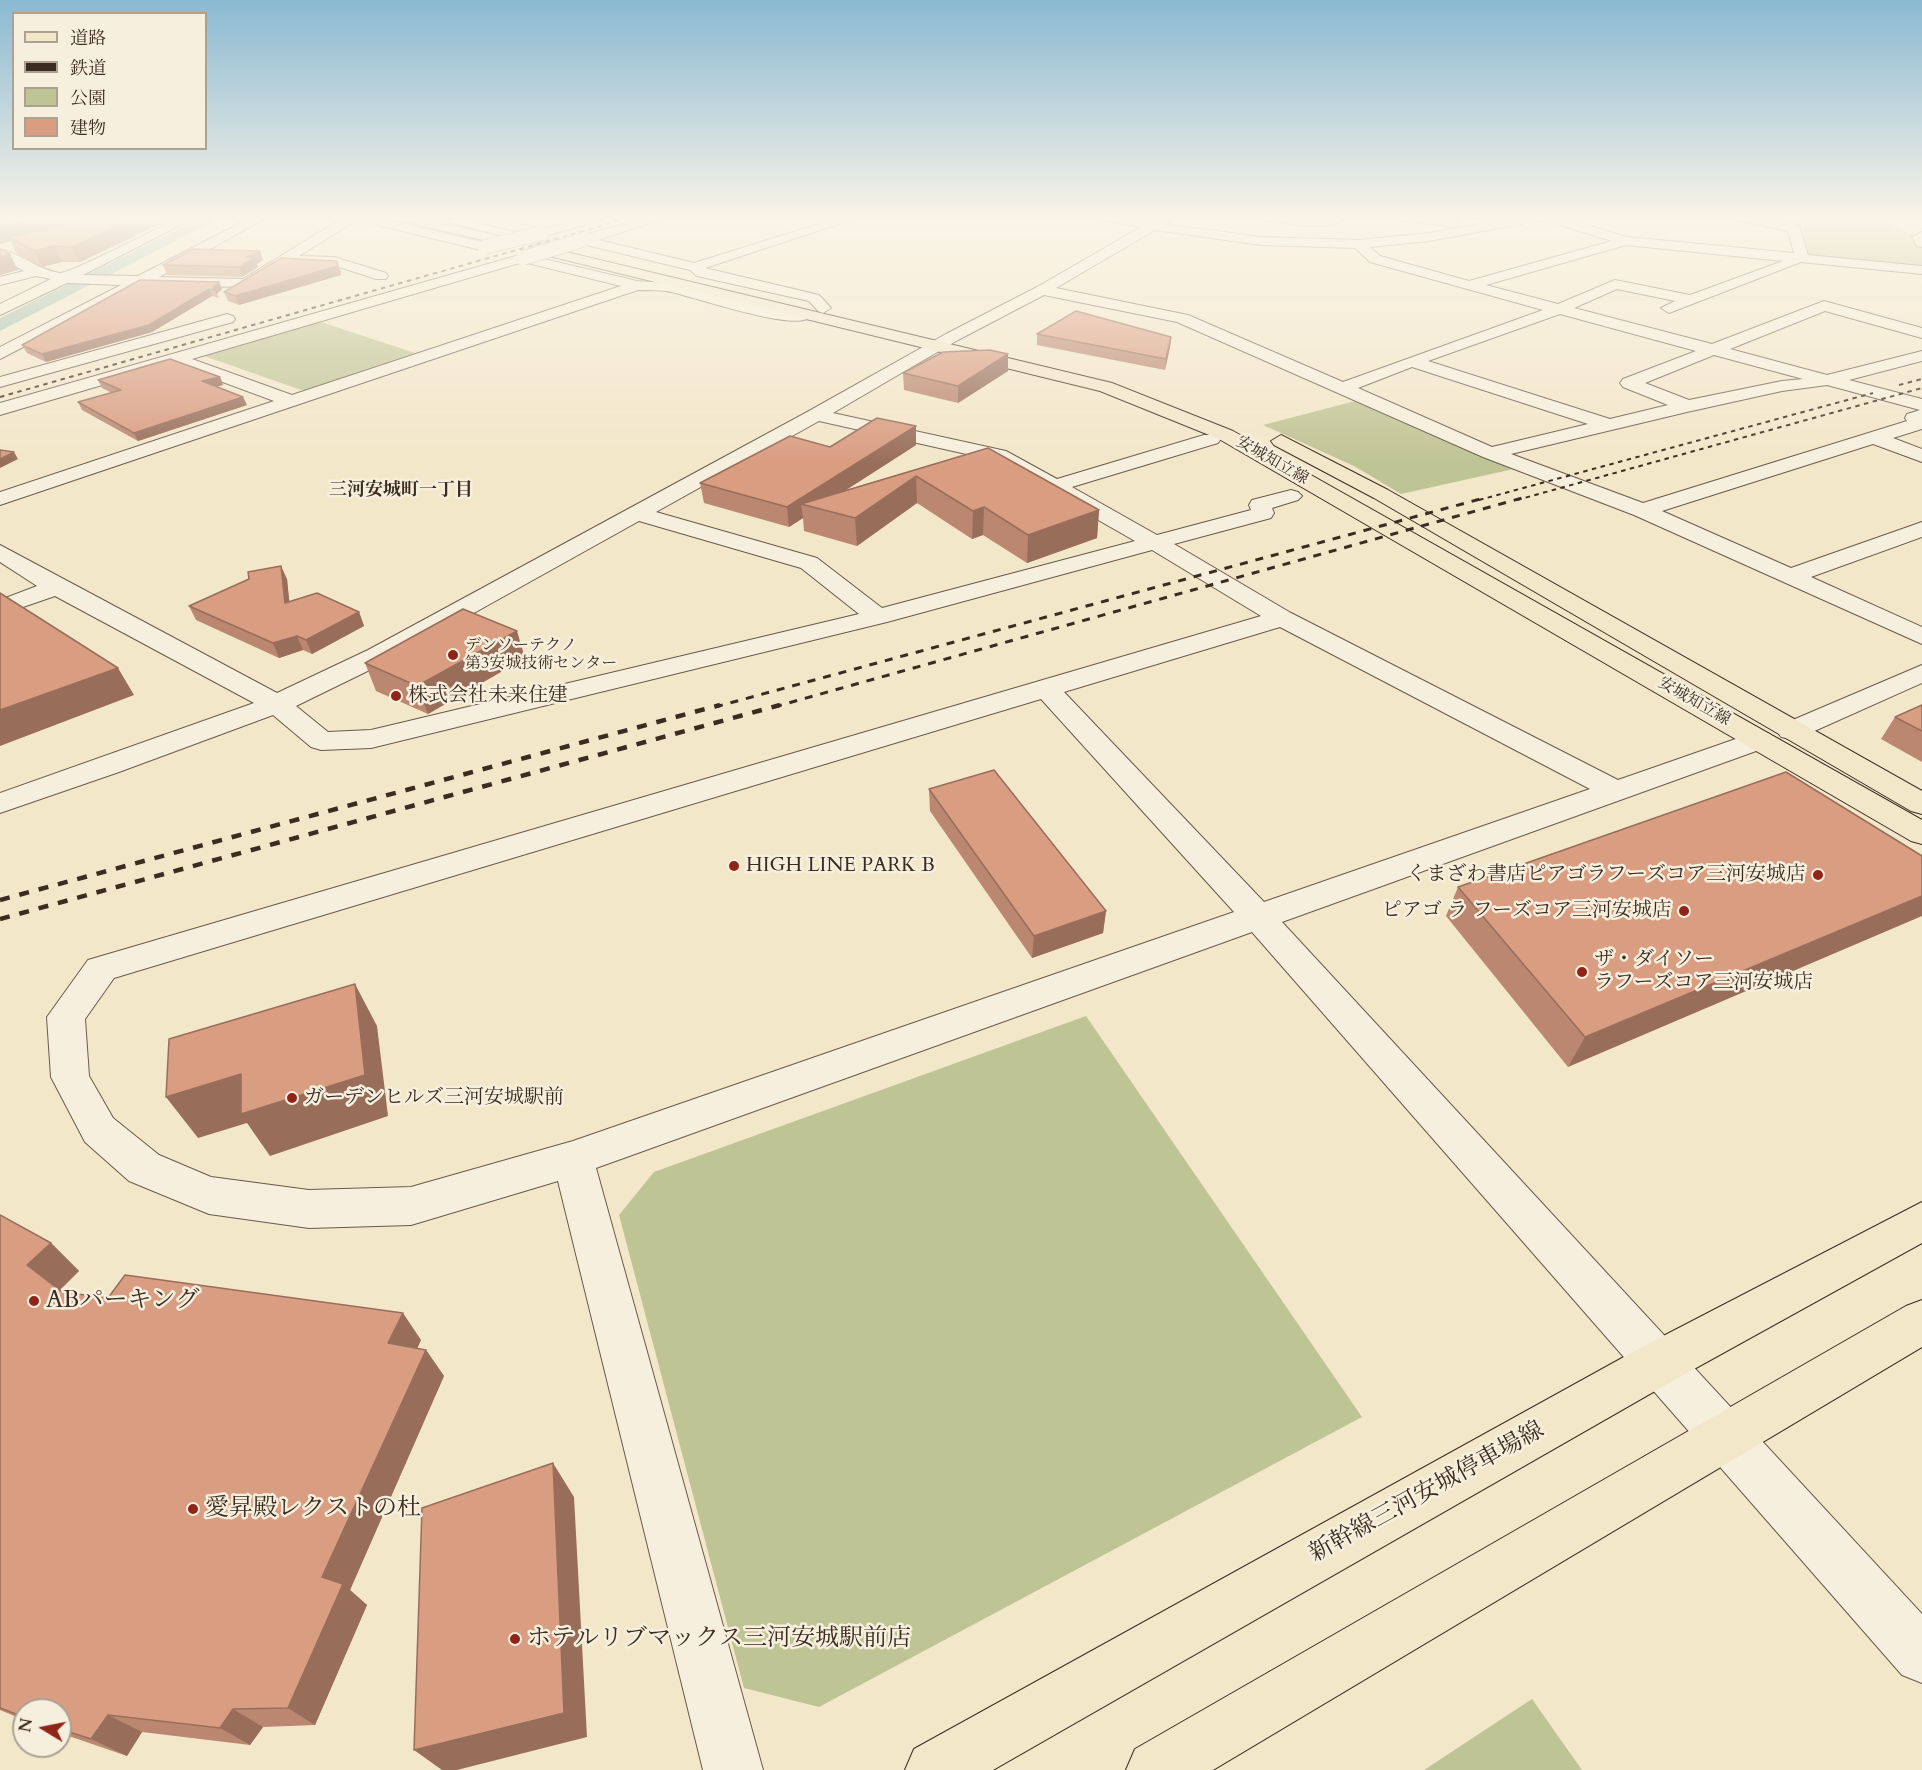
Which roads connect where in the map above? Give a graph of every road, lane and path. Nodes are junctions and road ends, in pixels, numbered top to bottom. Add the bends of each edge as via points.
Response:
1 (23, 299) edge
2 (105, 299) edge
3 (221, 299) edge
4 (382, 299) edge
5 (597, 299) edge
6 (711, 299) edge
7 (762, 299) edge
8 (814, 299) edge
9 (1025, 299) edge
10 (1085, 299) edge
11 (1512, 299) edge
12 (1583, 299) edge
13 (1689, 299) edge
14 (4, 307) edge
15 (1555, 311) junction
16 (814, 312) junction
17 (1619, 327) junction
18 (1922, 333) edge
19 (944, 341) junction
20 (1714, 350) junction
21 (0, 354) edge
22 (1922, 356) edge
23 (174, 358) junction
24 (1411, 361) junction
25 (1830, 379) junction
26 (0, 382) edge
27 (1343, 388) junction
28 (292, 401) junction
29 (1687, 406) junction
30 (0, 409) edge
31 (816, 415) junction
32 (1921, 417) edge
33 (1608, 424) junction
34 (1876, 438) junction
35 (1211, 439) dead end
36 (1490, 453) junction
37 (1922, 456) edge
38 (1055, 486) junction
39 (1291, 496) dead end
40 (0, 499) edge
41 (1642, 510) junction
42 (636, 513) junction
43 (1922, 529) edge
44 (1156, 543) junction
45 (0, 552) edge
46 (1792, 576) junction
47 (56, 587) junction
48 (0, 608) edge
49 (878, 617) junction
50 (1282, 618) junction
51 (1922, 636) edge
52 (1922, 673) edge
53 (1047, 689) junction
54 (277, 704) junction
55 (1791, 730) junction
56 (1760, 740) junction
57 (1614, 790) junction
58 (0, 803) edge
59 (1922, 804) edge
60 (1922, 834) edge
61 (1257, 916) junction
62 (573, 1159) junction
63 (1922, 1221) edge
64 (1922, 1322) edge
65 (1659, 1363) junction
66 (1725, 1436) junction
67 (1922, 1655) edge
68 (733, 1770) edge
69 (935, 1770) edge
70 (1156, 1770) edge

1 - 14 street
2 - 21 street
3 - 26 street via 218,301 246,314
4 - 23 street
5 - 28 street
6 - 16 street via 774,315
7 - 16 main road, 安城知立線
8 - 16 street
9 - 19 street
10 - 27 street via 1182,318
11 - 15 street
12 - 15 street
13 - 17 street
15 - 17 street
15 - 24 street
16 - 19 main road, 安城知立線
17 - 20 street
18 - 20 street via 1824,306
19 - 31 street
19 - 55 main road, 安城知立線 via 1124,376 1256,428 1381,494
19 - 56 main road, 安城知立線 via 1106,387 1226,435
20 - 25 street
20 - 29 street via 1629,383
22 - 25 street
23 - 28 street
23 - 30 street
24 - 27 street
24 - 33 street
25 - 29 street
25 - 32 street
27 - 36 street
28 - 40 street
29 - 33 street
31 - 38 street via 999,454
31 - 42 street
32 - 34 street
33 - 36 street
34 - 37 street
34 - 41 street
35 - 38 street
36 - 41 street
38 - 44 street
39 - 44 street via 1260,505 1263,513
41 - 46 street
42 - 49 street via 809,562
42 - 54 street via 377,656
43 - 46 street
44 - 49 street
44 - 50 street
45 - 47 street
46 - 51 street
47 - 48 street
47 - 54 street
49 - 54 street via 371,739 321,741
50 - 53 street
50 - 57 street
52 - 55 street
53 - 61 street
53 - 62 street via 101,969 66,1017 70,1077 99,1130 144,1168 209,1195 309,1209 411,1206
54 - 58 street
55 - 59 main road, 安城知立線
56 - 57 street
56 - 60 main road, 安城知立線
57 - 61 street
61 - 62 street
61 - 65 street
62 - 68 street
63 - 65 main road, 新幹線三河安城停車場線
64 - 66 main road
65 - 66 street
65 - 69 main road, 新幹線三河安城停車場線
66 - 67 street
66 - 70 main road

